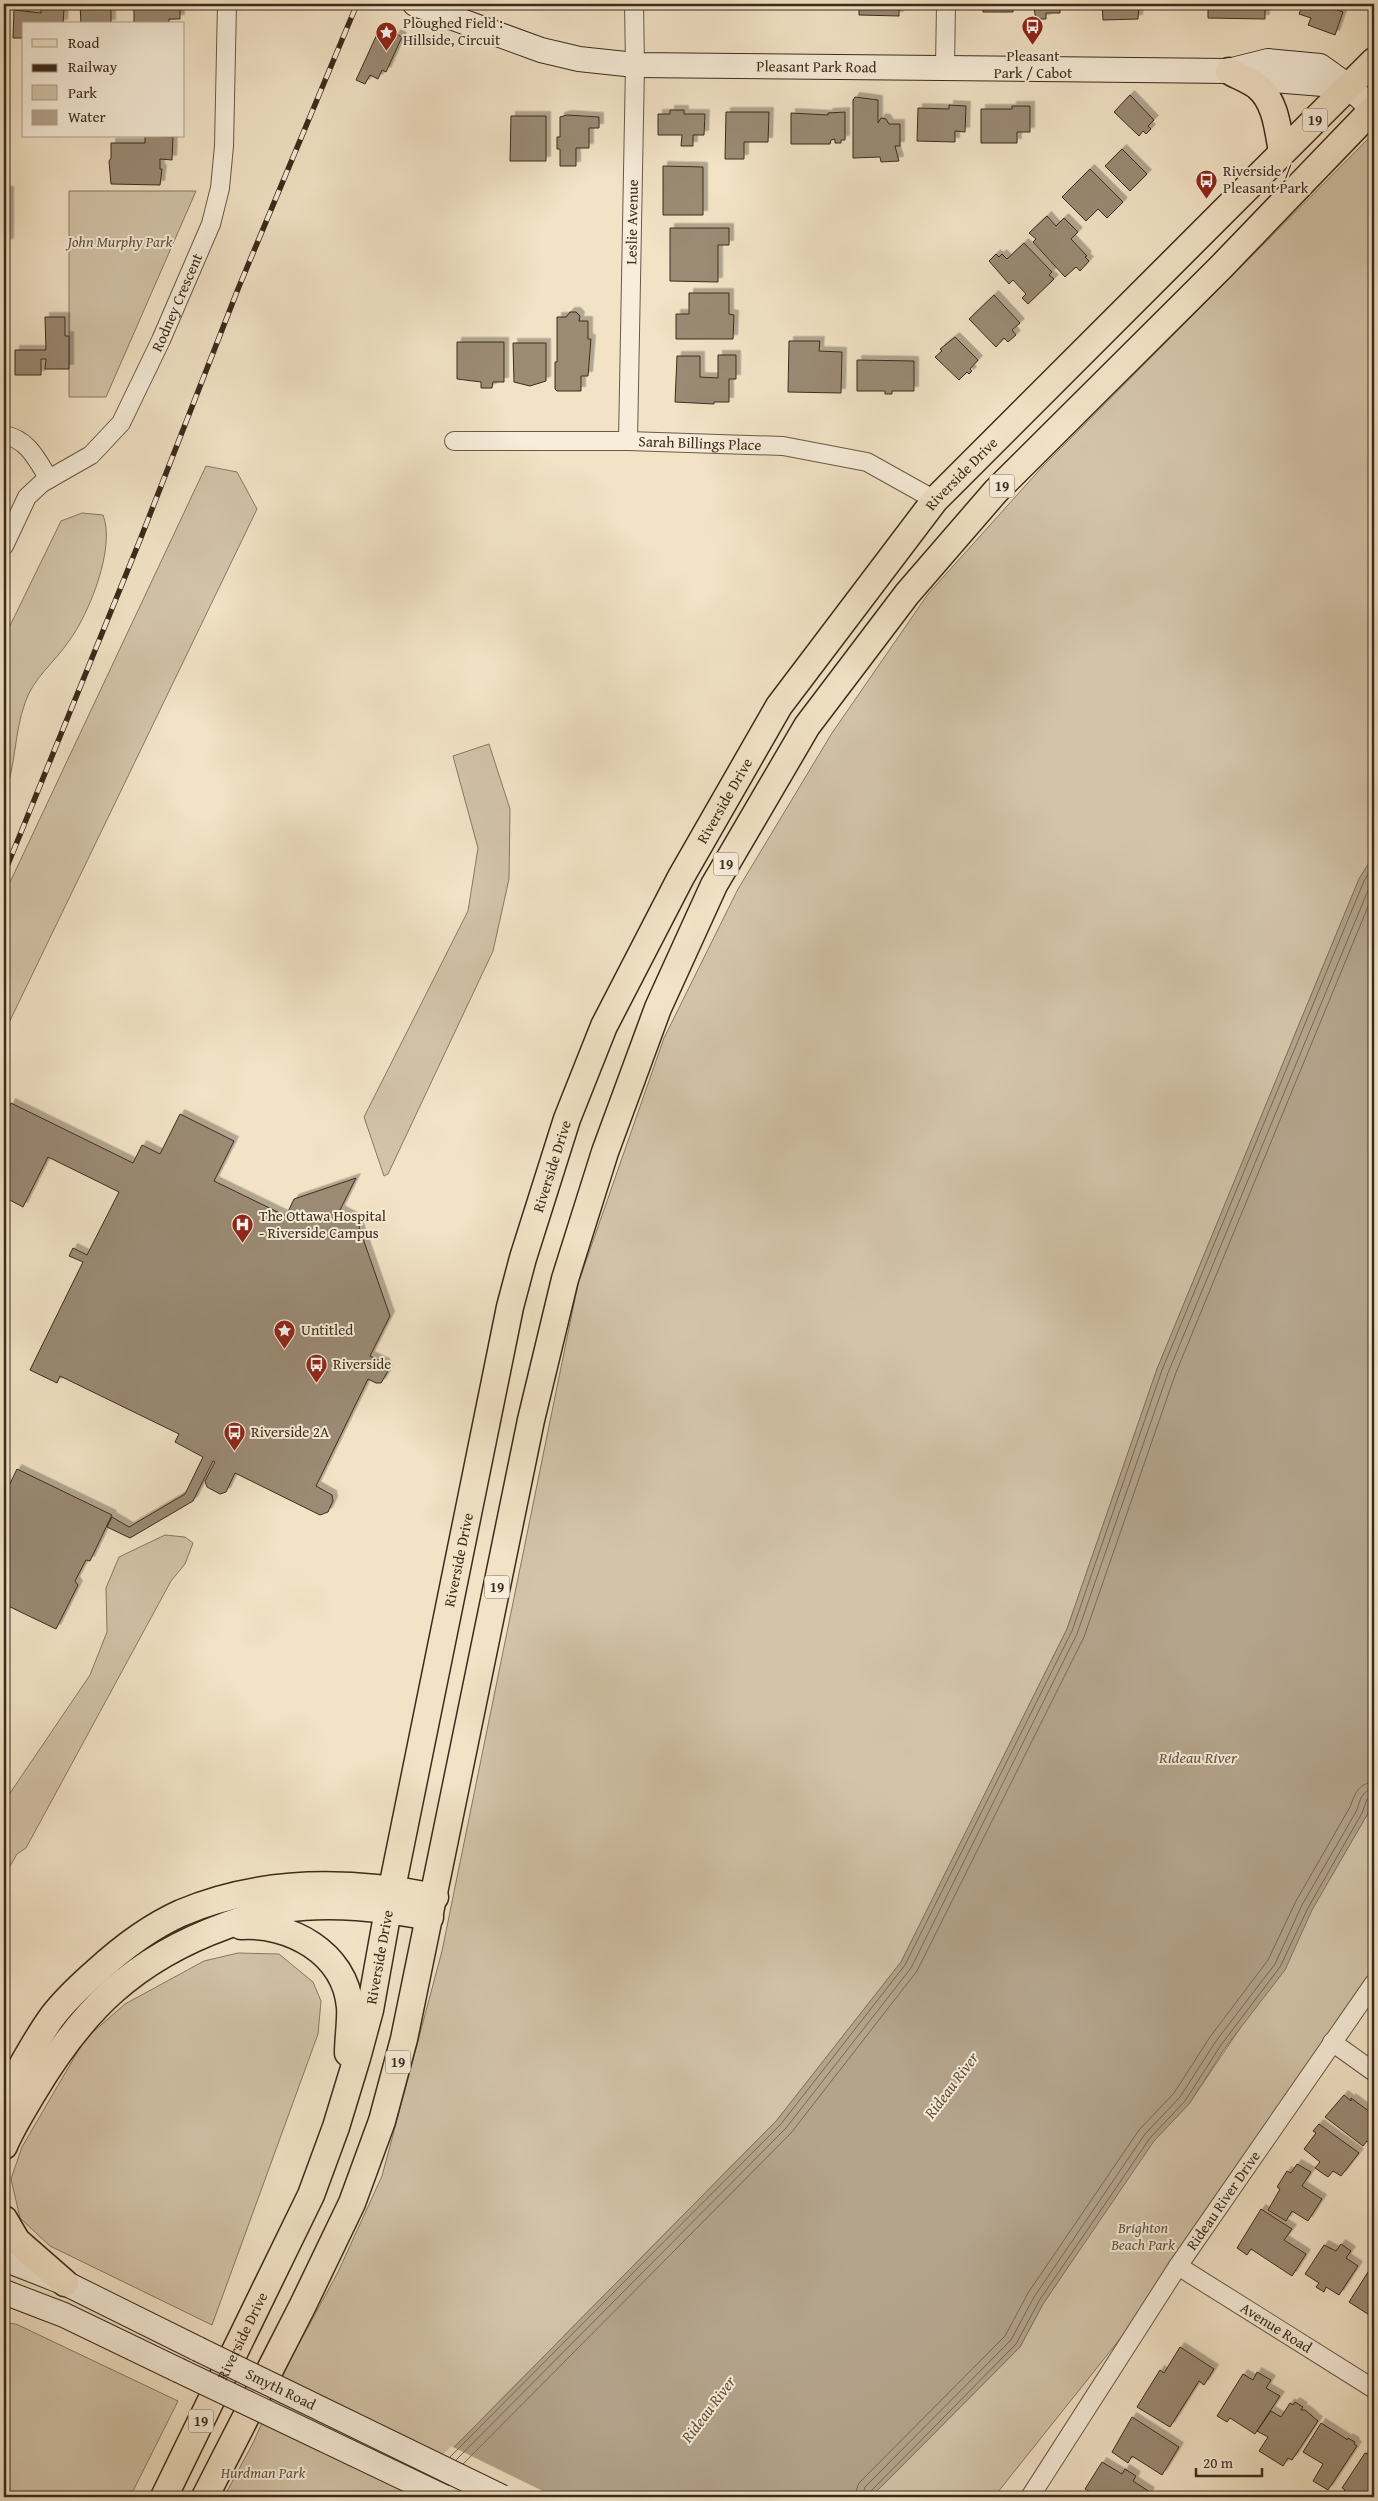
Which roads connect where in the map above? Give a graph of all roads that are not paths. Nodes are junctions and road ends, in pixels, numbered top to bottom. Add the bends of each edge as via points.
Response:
1 (227, 4) edge
2 (415, 4) edge
3 (634, 4) edge
4 (946, 4) edge
5 (1374, 61) edge
6 (635, 65) junction
7 (946, 68) junction
8 (1229, 71) junction
9 (1348, 86) junction
10 (1374, 109) edge
11 (1282, 152) junction
12 (4, 435) edge
13 (454, 441) dead end
14 (628, 441) junction
15 (49, 479) junction
16 (935, 500) junction
17 (4, 546) edge
18 (391, 1899) junction
19 (432, 1907) junction
20 (222, 1927) junction
21 (1374, 1983) edge
22 (1332, 2042) junction
23 (1374, 2072) edge
24 (346, 2095) junction
25 (4, 2098) edge
26 (4, 2146) edge
27 (4, 2219) edge
28 (4, 2259) edge
29 (1178, 2266) junction
30 (65, 2283) junction
31 (4, 2292) edge
32 (1374, 2389) edge
33 (164, 2497) edge
34 (205, 2497) edge
35 (444, 2497) edge
36 (502, 2497) edge
37 (1030, 2497) edge

1 - 15 street, Rodney Crescent via 224,146 220,188 211,224 121,423 91,455
2 - 6 main road, Pleasant Park Road via 541,50 579,59
3 - 6 street, Leslie Avenue
4 - 7 street
5 - 9 main road, Riverside Drive / 19
6 - 7 main road, Pleasant Park Road
6 - 14 street, Leslie Avenue
7 - 8 main road, Pleasant Park Road
8 - 9 main road, Pleasant Park Road via 1273,80
8 - 11 main road via 1258,87 1266,96 1271,104
9 - 10 main road
9 - 11 main road, Riverside Drive / 19
10 - 19 main road, 19 via 996,491 907,594 806,726 714,885 658,1008 605,1152 567,1271 531,1420
11 - 16 main road, Riverside Drive / 19
12 - 15 street via 14,437 29,448
13 - 14 street, Sarah Billings Place
14 - 16 street, Sarah Billings Place via 783,446 867,462
15 - 17 street, Rodney Crescent via 27,497
16 - 18 main road, Riverside Drive / 19 via 779,706 681,877 604,1026 568,1119 510,1307
18 - 19 main road
18 - 20 main road via 285,1908
18 - 24 main road, Riverside Drive / 19 via 370,2010
18 - 25 main road via 332,1884 278,1889 182,1913 154,1927 107,1962 53,2016
19 - 34 main road, 19 via 393,2084 352,2203
20 - 24 main road via 258,1925 276,1928 313,1945 327,1958 346,1989 350,2006
20 - 26 main road via 162,1954 85,2016 60,2048
21 - 22 street, Rideau River Drive
22 - 23 street
22 - 29 street, Rideau River Drive
24 - 33 main road, Riverside Drive / 19 via 304,2211
27 - 30 main road via 17,2241
28 - 30 main road, Smyth Road
29 - 32 street, Avenue Road
29 - 37 street, Rideau River Drive
30 - 36 main road, Smyth Road, bridge
31 - 35 main road, Smyth Road, bridge via 64,2315

